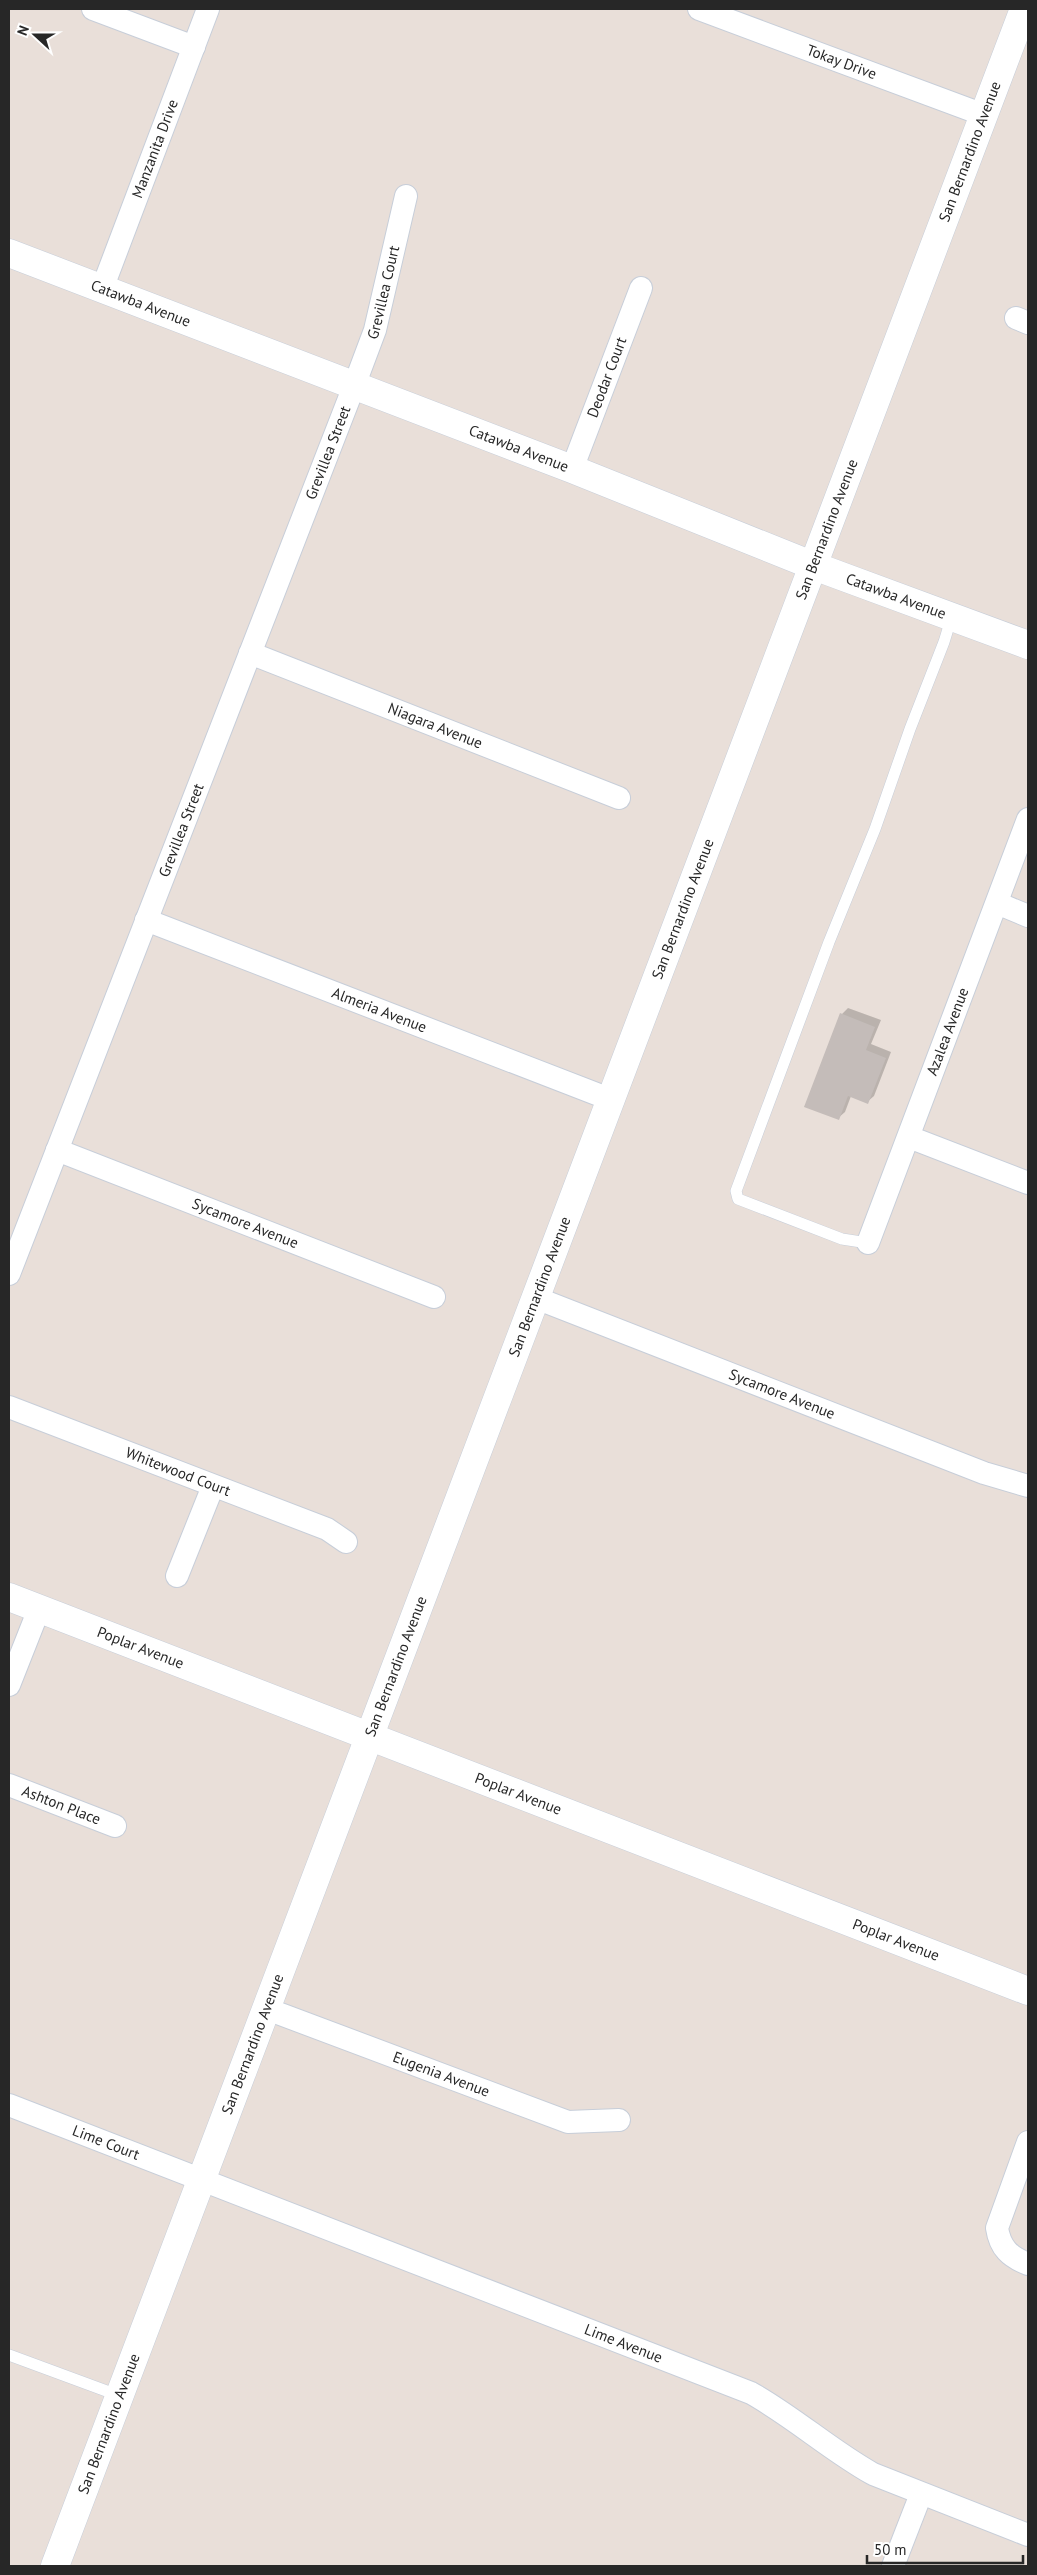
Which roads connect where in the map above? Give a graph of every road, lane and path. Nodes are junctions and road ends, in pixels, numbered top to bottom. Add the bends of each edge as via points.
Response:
1 (93, 9) edge
2 (208, 9) edge
3 (700, 9) edge
4 (1024, 9) edge
5 (194, 47) junction
6 (984, 115) junction
7 (406, 196) dead end
8 (9, 253) edge
9 (641, 288) dead end
10 (102, 289) junction
11 (354, 386) junction
12 (572, 469) junction
13 (814, 566) junction
14 (952, 616) junction
15 (1028, 645) edge
16 (250, 653) junction
17 (619, 798) dead end
18 (1028, 819) edge
19 (997, 903) junction
20 (1028, 916) edge
21 (146, 920) junction
22 (612, 1100) junction
23 (909, 1137) junction
24 (57, 1150) junction
25 (1028, 1183) edge
26 (868, 1243) joint
27 (9, 1274) edge
28 (434, 1298) dead end
29 (536, 1298) junction
30 (9, 1407) edge
31 (213, 1486) junction
32 (1028, 1486) edge
33 (346, 1542) dead end
34 (178, 1576) dead end
35 (9, 1597) edge
36 (39, 1609) junction
37 (9, 1685) edge
38 (370, 1736) junction
39 (9, 1785) edge
40 (114, 1826) dead end
41 (1028, 1991) edge
42 (267, 2009) junction
43 (9, 2105) edge
44 (619, 2120) dead end
45 (1028, 2142) edge
46 (203, 2180) junction
47 (1023, 2262) edge
48 (9, 2355) edge
49 (120, 2396) junction
50 (921, 2494) junction
51 (1028, 2535) edge
52 (55, 2566) edge
53 (893, 2566) edge

1 - 5 street
2 - 5 street, Manzanita Drive
3 - 6 street, Tokay Drive
4 - 6 main road, San Bernardino Avenue
5 - 10 street, Manzanita Drive
6 - 13 main road, San Bernardino Avenue
7 - 11 street, Grevillea Court via 375,330
8 - 10 main road, Catawba Avenue
9 - 12 street, Deodar Court
10 - 11 main road, Catawba Avenue
11 - 12 main road, Catawba Avenue
11 - 16 street, Grevillea Street
12 - 13 main road, Catawba Avenue
13 - 14 main road, Catawba Avenue
13 - 22 main road, San Bernardino Avenue
14 - 15 main road, Catawba Avenue
14 - 26 lane via 875,829 736,1191 738,1199 842,1238
16 - 17 street, Niagara Avenue
16 - 21 street, Grevillea Street
18 - 19 street, Azalea Avenue
19 - 20 street
19 - 23 street, Azalea Avenue
21 - 22 street, Almeria Avenue
21 - 24 street, Grevillea Street
22 - 29 main road, San Bernardino Avenue
23 - 25 street
23 - 26 street, Azalea Avenue
24 - 27 street, Grevillea Street
24 - 28 street, Sycamore Avenue
29 - 32 street, Sycamore Avenue via 984,1473
29 - 38 main road, San Bernardino Avenue
30 - 31 street, Whitewood Court
31 - 33 street, Whitewood Court via 327,1529
31 - 34 street
35 - 36 main road, Poplar Avenue
36 - 37 street
36 - 38 main road, Poplar Avenue
38 - 41 main road, Poplar Avenue
38 - 42 main road, San Bernardino Avenue
39 - 40 street, Ashton Place
42 - 44 street, Eugenia Avenue via 568,2122
42 - 46 main road, San Bernardino Avenue
43 - 46 street, Lime Court
45 - 47 street via 997,2228 999,2241 1007,2252
46 - 49 main road, San Bernardino Avenue
46 - 50 street, Lime Avenue via 751,2393 778,2408 850,2461
48 - 49 lane
49 - 52 main road, San Bernardino Avenue
50 - 51 street, Lime Avenue
50 - 53 street

